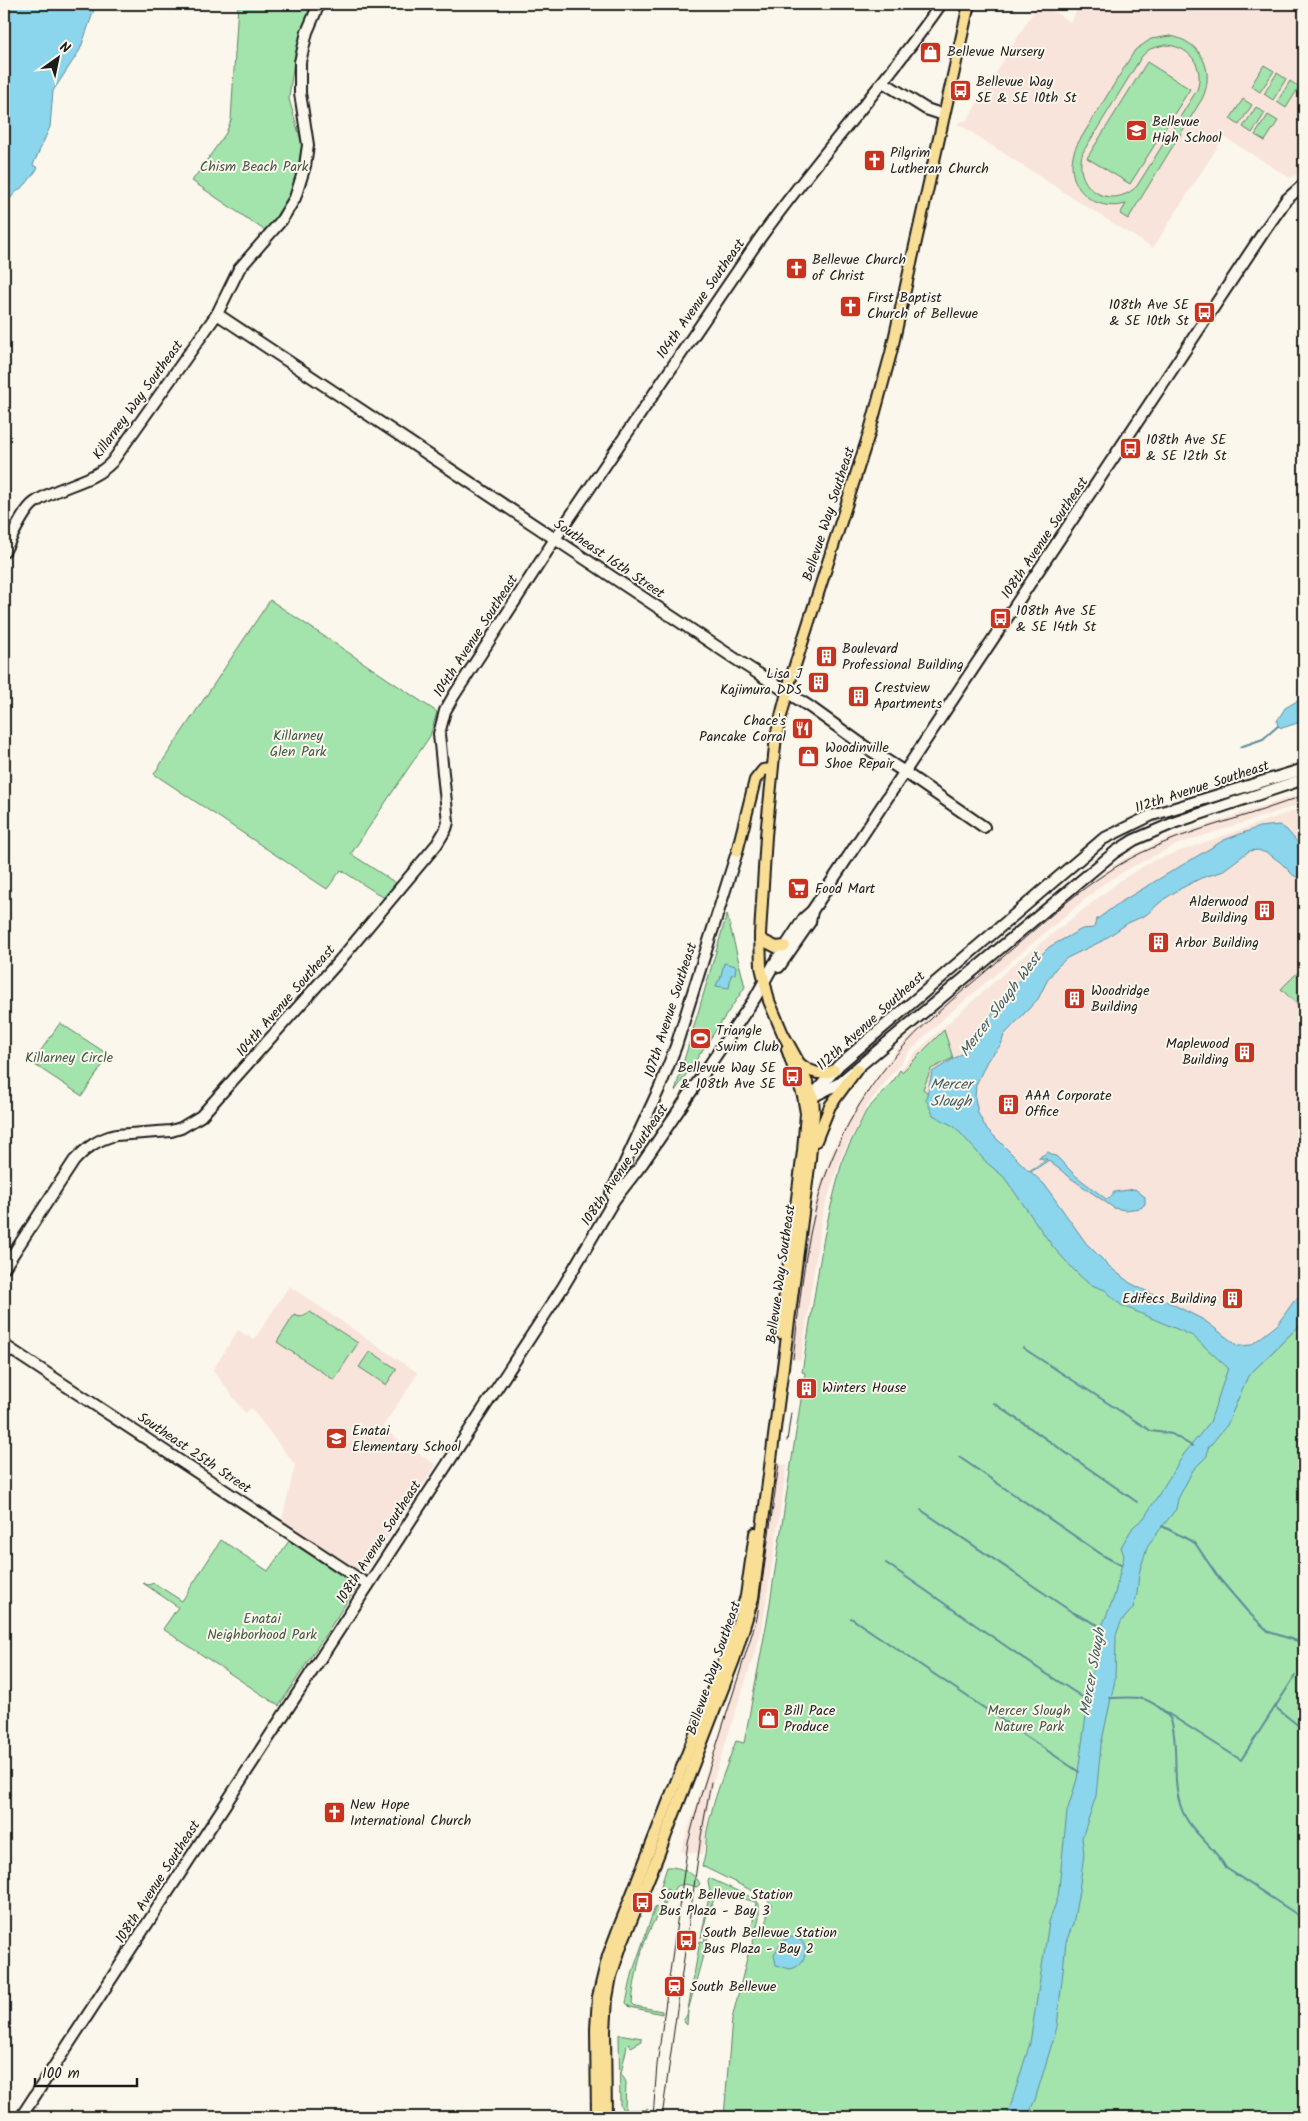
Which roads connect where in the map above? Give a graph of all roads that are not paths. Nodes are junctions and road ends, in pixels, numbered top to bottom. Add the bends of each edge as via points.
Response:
1 (319, 4) edge
2 (942, 4) edge
3 (969, 4) edge
4 (883, 82) junction
5 (944, 115) junction
6 (1304, 184) edge
7 (217, 314) junction
8 (555, 539) junction
9 (4, 552) edge
10 (787, 692) junction
11 (772, 769) junction
12 (1304, 769) edge
13 (905, 772) junction
14 (1304, 779) edge
15 (984, 827) dead end
16 (737, 852) joint
17 (812, 911) junction
18 (760, 939) junction
19 (785, 946) junction
20 (764, 984) junction
21 (783, 1034) junction
22 (799, 1063) junction
23 (857, 1069) junction
24 (834, 1070) junction
25 (808, 1098) junction
26 (810, 1159) junction
27 (614, 1200) junction
28 (4, 1268) edge
29 (4, 1345) edge
30 (368, 1585) junction
31 (660, 1825) junction
32 (659, 1854) junction
33 (21, 2117) edge
34 (597, 2117) edge
35 (606, 2117) edge

1 - 7 street, Killarney Way Southeast via 307,32 300,62 300,93 308,145 295,198 239,269
2 - 4 street, 104th Avenue Southeast
3 - 5 main road, Bellevue Way Southeast
4 - 5 street via 926,109
4 - 8 street, 104th Avenue Southeast via 791,195
5 - 10 main road, Bellevue Way Southeast via 881,390
6 - 13 street, 108th Avenue Southeast via 1286,200 1265,230
7 - 8 street, Southeast 16th Street
7 - 9 street, Killarney Way Southeast via 112,462 94,476 33,503
8 - 10 street, Southeast 16th Street
8 - 28 street, 104th Avenue Southeast via 445,711 439,740 448,822 437,844 340,960 201,1116 181,1128 116,1135 85,1149
10 - 11 main road, Bellevue Way Southeast
10 - 13 street, Southeast 16th Street
11 - 16 main road via 763,770 754,780
11 - 18 main road, Bellevue Way Southeast
12 - 24 street, 112th Avenue Southeast via 1152,815 1103,839
13 - 15 street, Southeast 16th Street
13 - 17 street, 108th Avenue Southeast
14 - 23 street, 112th Avenue Southeast via 1176,822 1141,836 1115,852
16 - 27 street, 107th Avenue Southeast via 676,1046 612,1193
17 - 19 street, 108th Avenue Southeast
17 - 20 street, 108th Avenue Southeast via 810,922 774,975
18 - 19 main road via 776,947
18 - 20 main road, Bellevue Way Southeast
19 - 20 street, 108th Avenue Southeast
20 - 21 main road, Bellevue Way Southeast
20 - 27 street, 108th Avenue Southeast
21 - 22 main road, Bellevue Way Southeast
21 - 25 main road, Bellevue Way Southeast
22 - 24 main road via 820,1073
22 - 25 main road, Bellevue Way Southeast
23 - 25 street, 112th Avenue Southeast via 832,1088
23 - 26 main road via 830,1106
24 - 25 street, 112th Avenue Southeast
25 - 26 main road, Bellevue Way Southeast via 814,1113
25 - 31 main road, Bellevue Way Southeast via 746,1596 729,1650
26 - 32 main road, Bellevue Way Southeast via 753,1598 734,1660
27 - 30 street, 108th Avenue Southeast via 563,1287
29 - 30 street, Southeast 25th Street
30 - 33 street, 108th Avenue Southeast
31 - 32 main road
31 - 34 main road, Bellevue Way Southeast via 601,1982 596,2029
32 - 35 main road, Bellevue Way Southeast via 611,1976 605,2031

